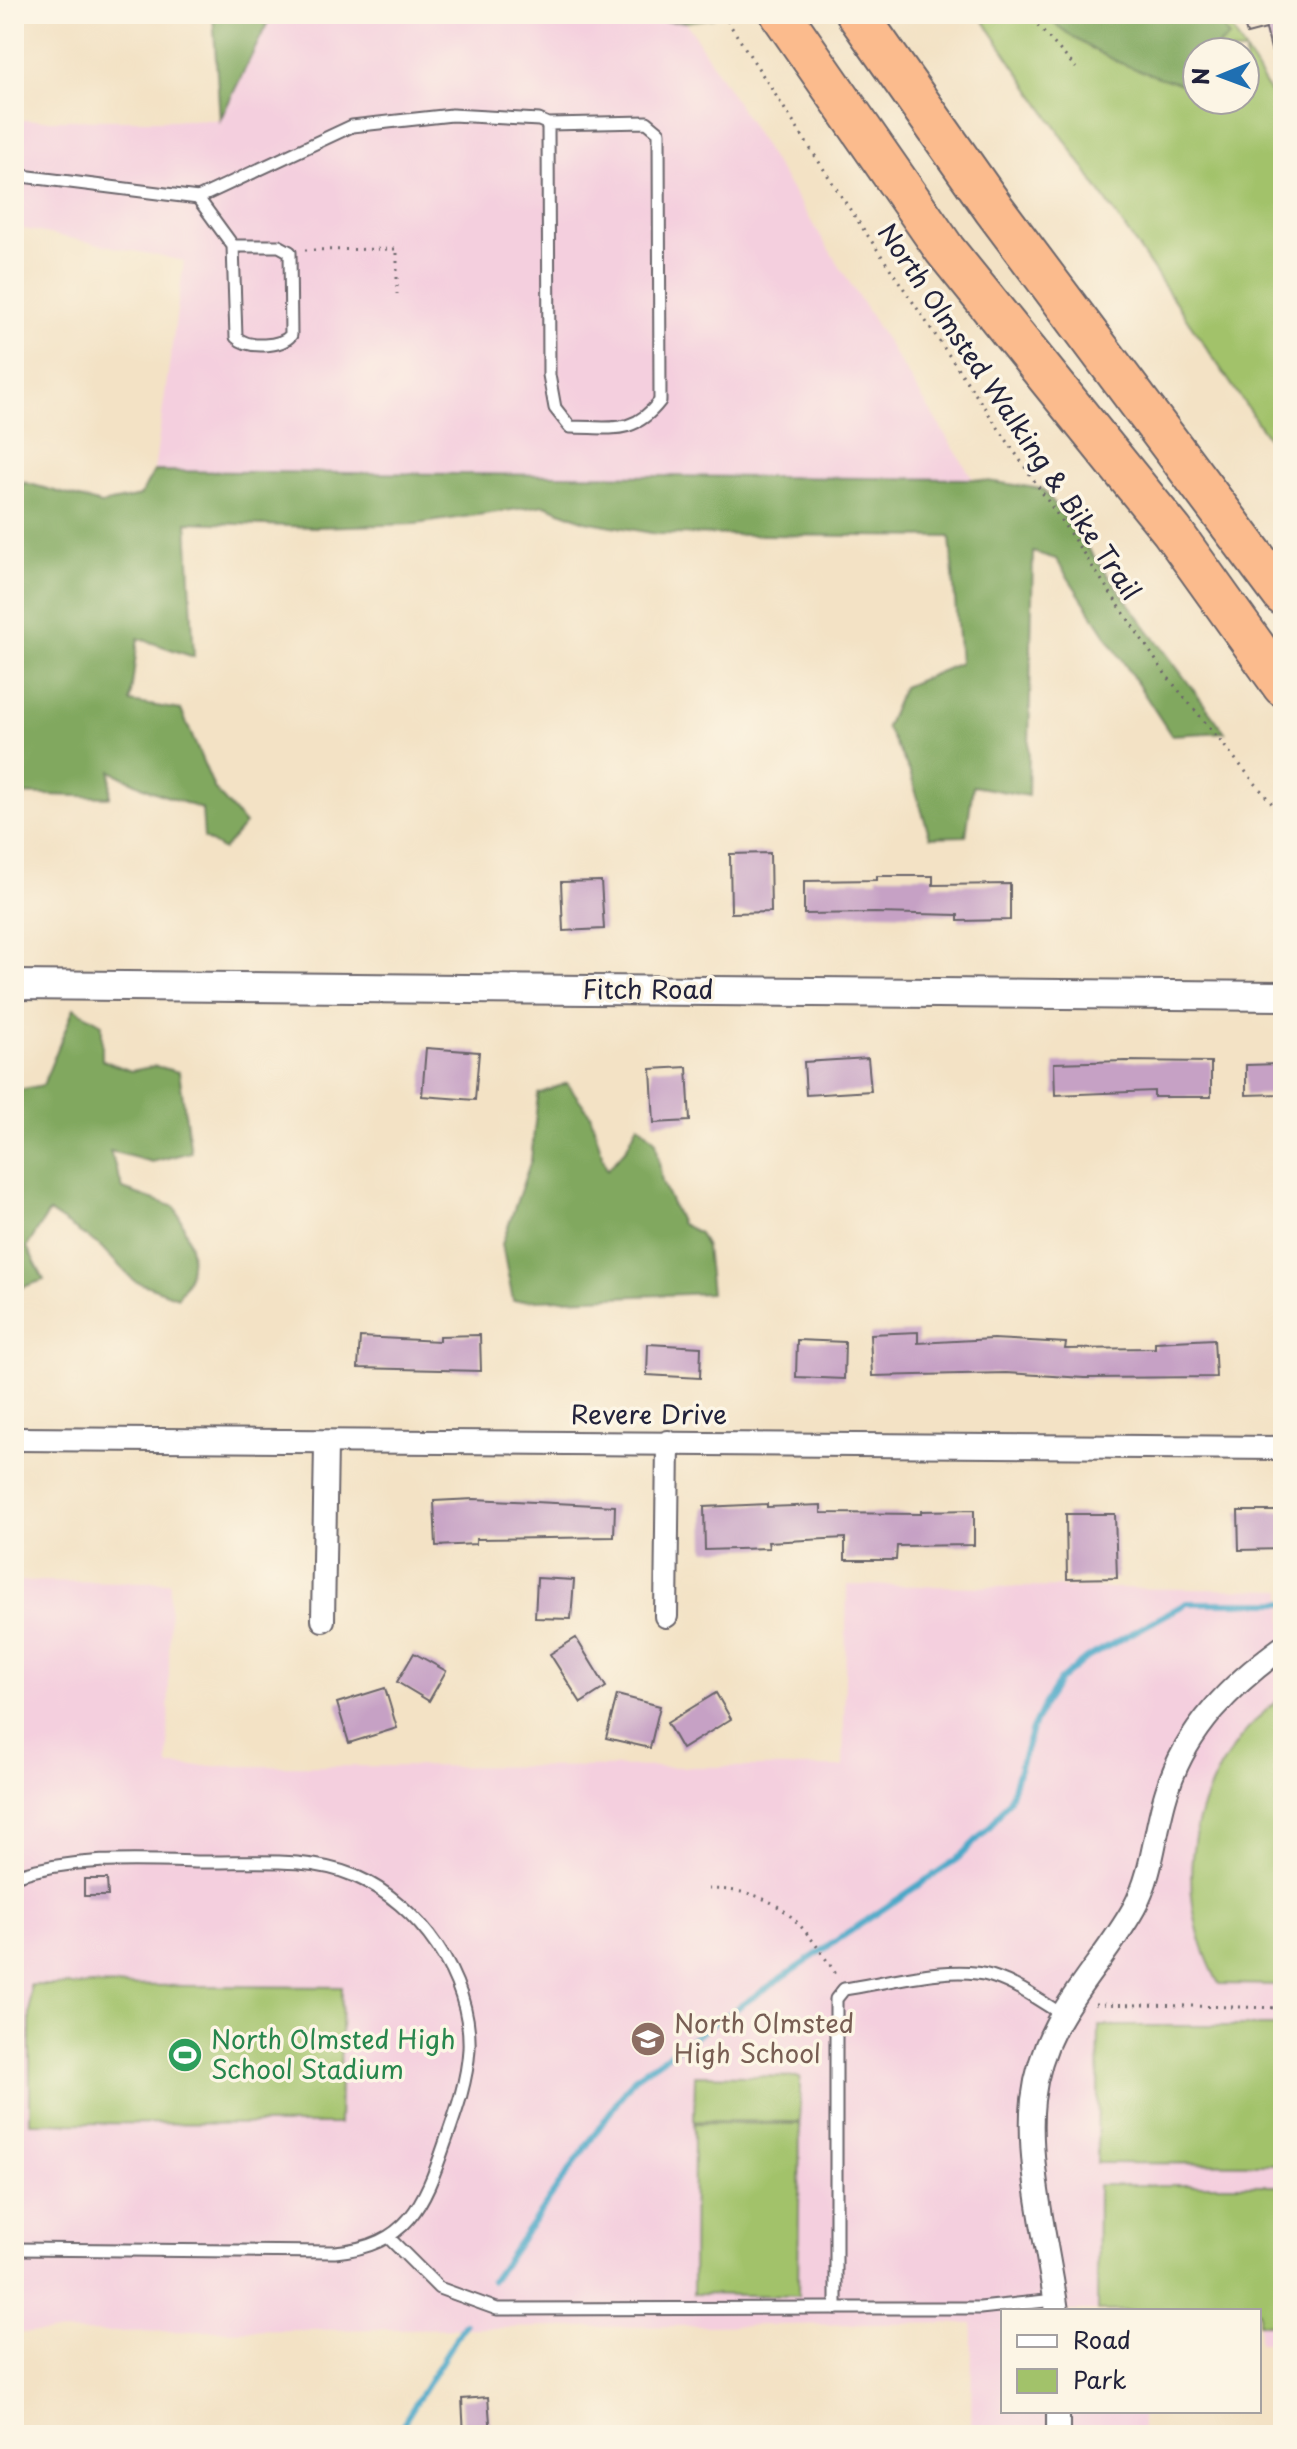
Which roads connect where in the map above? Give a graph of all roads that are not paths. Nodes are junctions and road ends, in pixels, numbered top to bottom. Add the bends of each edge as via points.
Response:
1 (781, 14) edge
2 (857, 14) edge
3 (548, 124) junction
4 (14, 175) edge
5 (198, 198) junction
6 (233, 246) junction
7 (1283, 595) edge
8 (1283, 686) edge
9 (14, 985) edge
10 (1283, 996) edge
11 (14, 1439) edge
12 (668, 1442) junction
13 (326, 1444) junction
14 (1283, 1448) edge
15 (666, 1616) dead end
16 (323, 1620) dead end
17 (1283, 1647) edge
18 (14, 1876) edge
19 (1061, 2014) junction
20 (389, 2238) junction
21 (14, 2249) edge
22 (1056, 2305) edge
23 (836, 2308) junction
24 (1058, 2413) edge
25 (1058, 2435) edge

1 - 8 highway via 945,250 1172,531
2 - 7 highway via 994,209
3 - 3 lane via 549,375 555,408 570,427 633,428 660,401 659,132 647,122
3 - 5 lane via 452,115 352,126
4 - 5 lane
5 - 6 lane
6 - 6 lane via 236,337 246,344 288,339 290,252 279,246
9 - 10 street, Fitch Road
11 - 13 street, Revere Drive
12 - 13 street, Revere Drive
12 - 14 street, Revere Drive
12 - 15 street
13 - 16 street
17 - 19 street via 1237,1682 1194,1734 1167,1791 1146,1882
18 - 20 lane via 93,1860 293,1864 354,1876 410,1914 452,1973 469,2047 463,2086 440,2157 416,2212
19 - 22 street via 1038,2072 1032,2123
19 - 23 lane via 1012,1983 963,1972 844,1989 836,1999
20 - 21 lane via 369,2248 335,2252
20 - 23 lane via 439,2288 497,2309
22 - 23 lane
24 - 25 street

